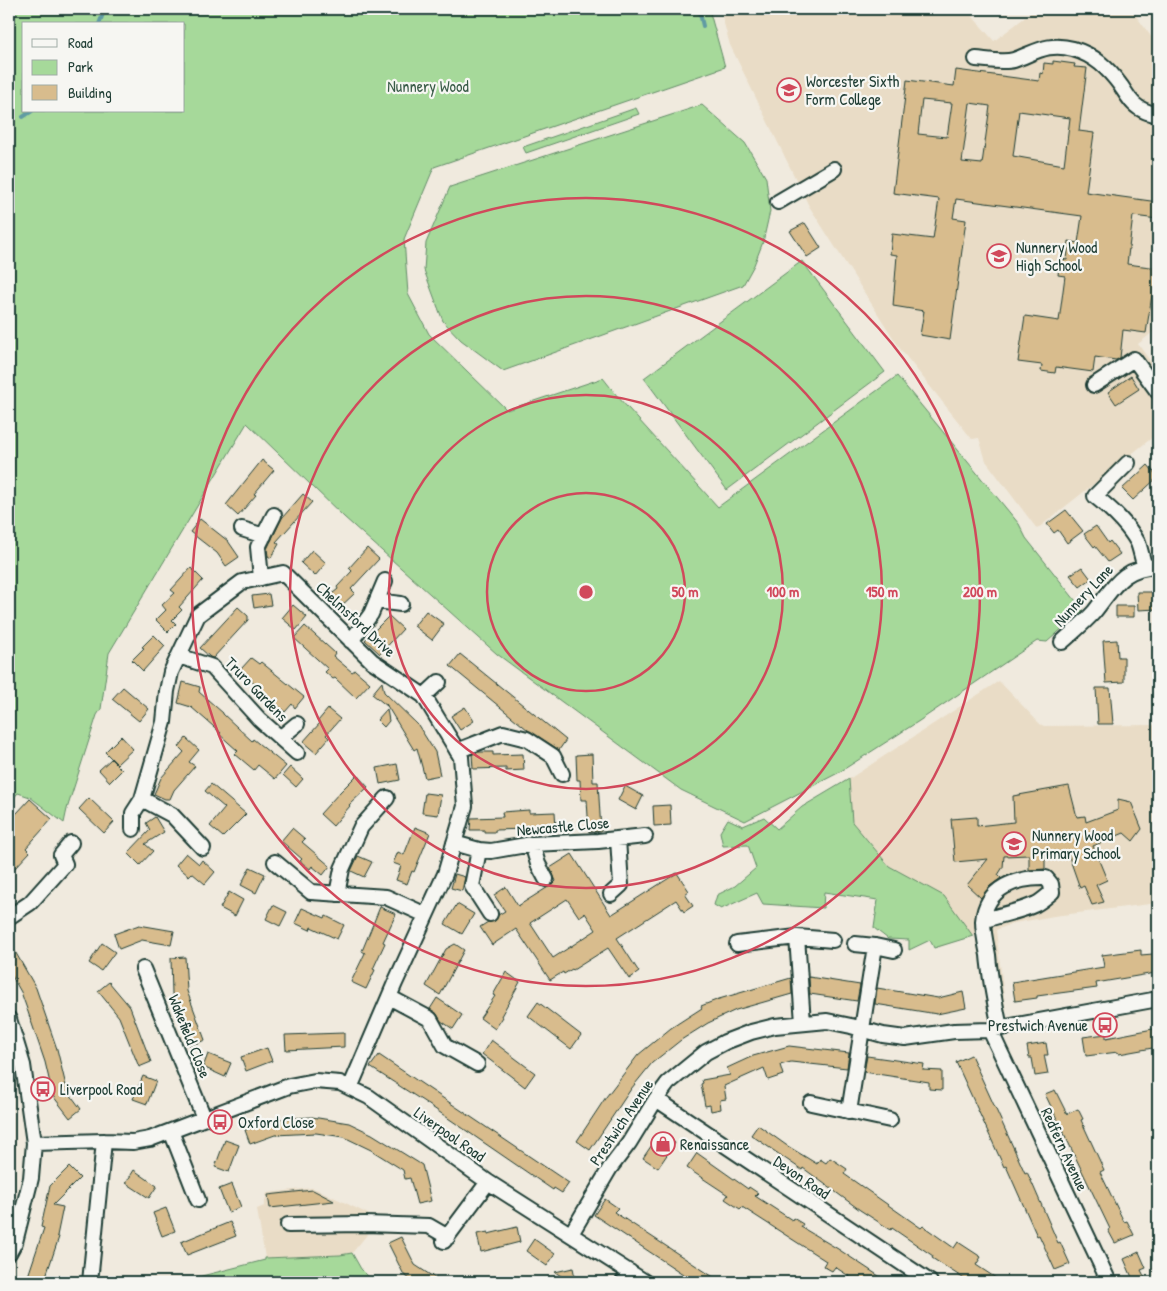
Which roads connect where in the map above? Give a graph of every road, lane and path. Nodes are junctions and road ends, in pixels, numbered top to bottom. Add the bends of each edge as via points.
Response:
1 (976, 59) dead end
2 (1158, 115) edge
3 (834, 169) dead end
4 (778, 202) dead end
5 (1094, 386) dead end
6 (1158, 392) edge
7 (1128, 463) dead end
8 (274, 515) dead end
9 (242, 529) dead end
10 (264, 536) junction
11 (1151, 566) edge
12 (261, 578) junction
13 (385, 581) dead end
14 (377, 601) junction
15 (401, 604) dead end
16 (351, 641) junction
17 (1062, 642) dead end
18 (179, 656) junction
19 (439, 682) dead end
20 (424, 696) junction
21 (297, 724) dead end
22 (280, 738) junction
23 (457, 751) junction
24 (298, 753) dead end
25 (562, 774) dead end
26 (387, 798) dead end
27 (142, 799) junction
28 (133, 829) dead end
29 (645, 836) dead end
30 (618, 839) junction
31 (454, 842) junction
32 (71, 843) dead end
33 (532, 844) junction
34 (203, 848) dead end
35 (479, 850) junction
36 (275, 862) dead end
37 (546, 879) dead end
38 (337, 894) junction
39 (611, 894) dead end
40 (490, 914) dead end
41 (426, 915) junction
42 (9, 917) edge
43 (984, 921) junction
44 (797, 937) junction
45 (833, 940) dead end
46 (737, 944) dead end
47 (855, 944) dead end
48 (875, 946) junction
49 (894, 950) dead end
50 (143, 968) dead end
51 (389, 997) junction
52 (1158, 999) edge
53 (9, 1019) edge
54 (803, 1023) junction
55 (862, 1028) junction
56 (995, 1029) junction
57 (13, 1044) edge
58 (477, 1064) dead end
59 (350, 1088) junction
60 (656, 1100) junction
61 (811, 1103) dead end
62 (849, 1112) junction
63 (204, 1118) junction
64 (890, 1120) dead end
65 (171, 1131) junction
66 (104, 1141) junction
67 (34, 1143) junction
68 (488, 1182) junction
69 (198, 1200) dead end
70 (288, 1225) dead end
71 (571, 1234) junction
72 (11, 1245) edge
73 (626, 1277) edge
74 (90, 1282) edge
75 (645, 1282) edge
76 (930, 1282) edge
77 (1109, 1282) edge

1 - 2 street via 1013,60 1056,46 1074,49 1093,57 1107,68 1135,105
3 - 4 street
5 - 6 street via 1134,358
7 - 11 street via 1095,496 1112,509 1133,535
8 - 10 street
9 - 10 street
10 - 12 street via 258,547
11 - 17 street, Nunnery Lane via 1132,570 1117,582 1092,614
12 - 16 street, Chelmsford Drive via 283,573
12 - 18 street, Chelmsford Drive via 242,582 198,616
13 - 14 street
14 - 15 street
14 - 16 street
16 - 20 street, Chelmsford Drive via 372,662
18 - 22 street, Truro Gardens via 212,666
18 - 27 street, Chelmsford Drive via 166,691 164,722
19 - 20 street
20 - 23 street, Chelmsford Drive
21 - 22 street, Truro Gardens
22 - 24 street, Truro Gardens
23 - 25 street via 503,733 527,739 553,756
23 - 31 street, Chelmsford Drive via 461,757 465,806
26 - 38 street via 361,828 342,869
27 - 28 street, Chelmsford Drive via 133,813
27 - 34 street via 172,815
29 - 30 street, Newcastle Close
30 - 33 street, Newcastle Close
30 - 39 street via 621,885
31 - 35 street, Newcastle Close
31 - 41 street, Chelmsford Drive
32 - 42 street via 61,855 65,864 45,889
33 - 35 street, Newcastle Close
33 - 37 street
35 - 40 street via 472,886
36 - 38 street via 311,892
38 - 41 street via 386,897
41 - 51 street, Chelmsford Drive
43 - 43 street via 1038,903 1052,892 1051,884 1046,878 1033,877 1010,882 997,891 988,904
43 - 56 street, Redfern Avenue
44 - 45 street
44 - 46 street
44 - 54 street
47 - 48 street
48 - 49 street
48 - 55 street
50 - 63 street, Wakefield Close
51 - 58 street via 430,1019 444,1046
51 - 59 street, Chelmsford Drive
52 - 56 street, Prestwich Avenue
53 - 57 street
54 - 55 street, Prestwich Avenue via 827,1022
54 - 60 street, Prestwich Avenue via 767,1028 725,1042 684,1069
55 - 56 street, Prestwich Avenue via 905,1038
55 - 62 street
56 - 77 street, Redfern Avenue
57 - 67 street via 23,1064
59 - 63 street, Liverpool Road via 340,1083 315,1081 289,1086
59 - 68 street, Liverpool Road via 369,1097
60 - 71 street, Prestwich Avenue
60 - 76 street, Devon Road
61 - 62 street
62 - 64 street
63 - 65 street, Liverpool Road
65 - 66 street, Liverpool Road via 142,1141
65 - 69 street
66 - 67 street, Liverpool Road
66 - 74 street
67 - 72 street via 31,1178
68 - 70 street via 446,1239 429,1226
68 - 71 street, Liverpool Road
71 - 73 street, Liverpool Road
73 - 75 street, Liverpool Road

